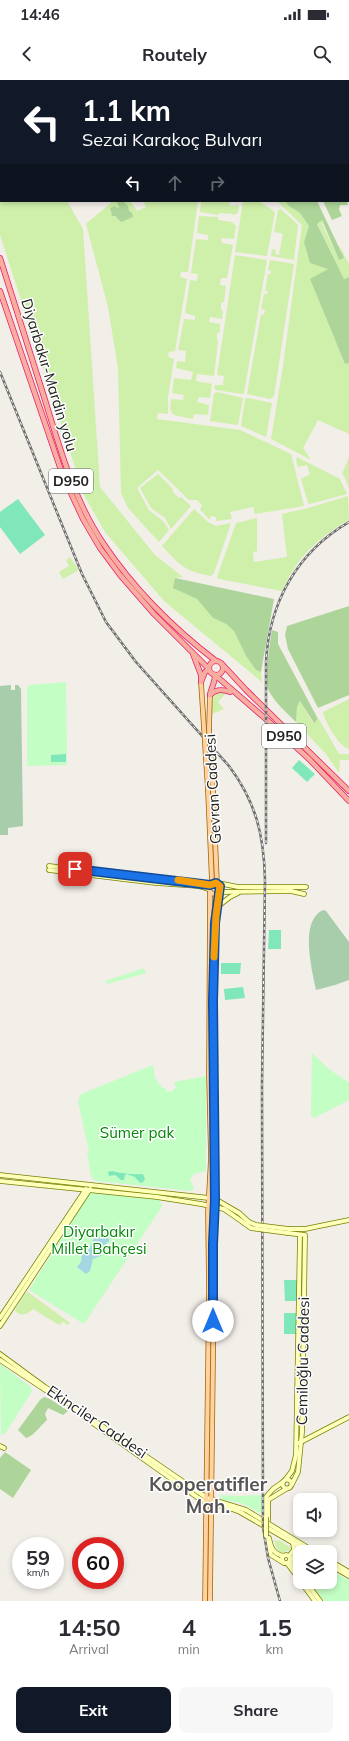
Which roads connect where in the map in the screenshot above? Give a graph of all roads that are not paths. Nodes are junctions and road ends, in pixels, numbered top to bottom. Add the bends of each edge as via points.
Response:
1 (0, 258) edge
2 (0, 291) edge
3 (191, 651) junction
4 (216, 661) junction
5 (222, 664) junction
6 (209, 669) junction
7 (215, 675) junction
8 (201, 682) junction
9 (235, 693) junction
10 (210, 695) junction
11 (210, 791) junction
12 (349, 791) edge
13 (349, 801) edge
14 (49, 868) dead end
15 (213, 886) junction
16 (306, 887) dead end
17 (219, 892) junction
18 (240, 892) junction
19 (304, 894) dead end
20 (217, 907) junction
21 (0, 1175) edge
22 (0, 1181) edge
23 (89, 1185) junction
24 (87, 1191) junction
25 (209, 1198) junction
26 (215, 1200) junction
27 (209, 1205) junction
28 (214, 1206) junction
29 (238, 1216) junction
30 (349, 1220) edge
31 (288, 1231) junction
32 (0, 1318) edge
33 (0, 1326) edge
34 (0, 1354) edge
35 (0, 1360) edge
36 (349, 1417) edge
37 (299, 1443) junction
38 (285, 1481) junction
39 (292, 1484) junction
40 (286, 1489) junction
41 (209, 1502) junction
42 (267, 1519) junction
43 (268, 1536) junction
44 (293, 1540) junction
45 (298, 1545) edge
46 (303, 1545) edge
47 (293, 1555) edge
48 (287, 1560) junction
49 (337, 1565) edge
50 (293, 1566) edge
51 (293, 1569) edge
52 (337, 1569) edge
53 (349, 1572) edge
54 (349, 1576) edge
55 (307, 1589) edge
56 (311, 1589) edge
57 (205, 1601) edge
58 (210, 1601) edge
59 (315, 1601) edge
60 (320, 1601) edge

1 - 4 highway, Diyarbakır-Mardin yolu / D950 via 67,471 88,516 124,571 156,608
2 - 3 highway, Diyarbakır-Mardin yolu / D950 via 63,476 83,519 120,575
3 - 6 highway, Diyarbakır-Mardin yolu / D950
3 - 8 highway via 201,675
4 - 5 highway
4 - 6 highway via 212,662
5 - 7 highway via 221,672
5 - 12 highway, D950
6 - 7 highway
6 - 8 highway
7 - 9 highway, D950
7 - 10 highway
8 - 11 main road, bridge
9 - 10 highway via 218,690
9 - 13 highway, D950 via 278,730
10 - 11 main road, Gevran Caddesi, bridge
11 - 15 main road, Gevran Caddesi
14 - 15 main road via 156,883
15 - 16 main road
15 - 17 main road via 221,888
15 - 17 main road via 213,894
15 - 25 main road
17 - 18 main road
17 - 20 main road
18 - 19 main road via 291,891
18 - 20 main road via 230,896
20 - 26 main road via 213,1001
21 - 23 main road
22 - 24 main road
23 - 24 main road
23 - 25 main road
24 - 27 main road via 157,1197
24 - 32 main road
24 - 33 main road
25 - 26 main road
25 - 27 main road
26 - 28 main road
26 - 29 main road
27 - 28 main road
27 - 41 main road
28 - 29 main road
28 - 41 main road
29 - 31 main road, bridge via 256,1225
30 - 31 main road
31 - 37 main road, Cemiloğlu Caddesi via 302,1236
34 - 41 main road, Ekinciler Caddesi
35 - 41 main road, Ekinciler Caddesi
36 - 37 main road
37 - 38 main road, Cemiloğlu Caddesi via 295,1464
37 - 39 main road, Cemiloğlu Caddesi via 298,1472
38 - 39 main road
38 - 40 main road via 283,1486
38 - 42 main road via 266,1497
39 - 40 main road
40 - 42 main road via 268,1500
41 - 44 main road, Ekinciler Caddesi via 260,1521
41 - 57 main road
41 - 58 main road
42 - 43 main road, bridge
43 - 48 main road via 275,1553
43 - 48 main road via 271,1555
44 - 45 main road
44 - 46 main road
44 - 48 main road via 294,1550
47 - 48 main road
48 - 50 main road
48 - 51 main road
49 - 53 main road
52 - 54 main road
55 - 59 main road
56 - 60 main road

